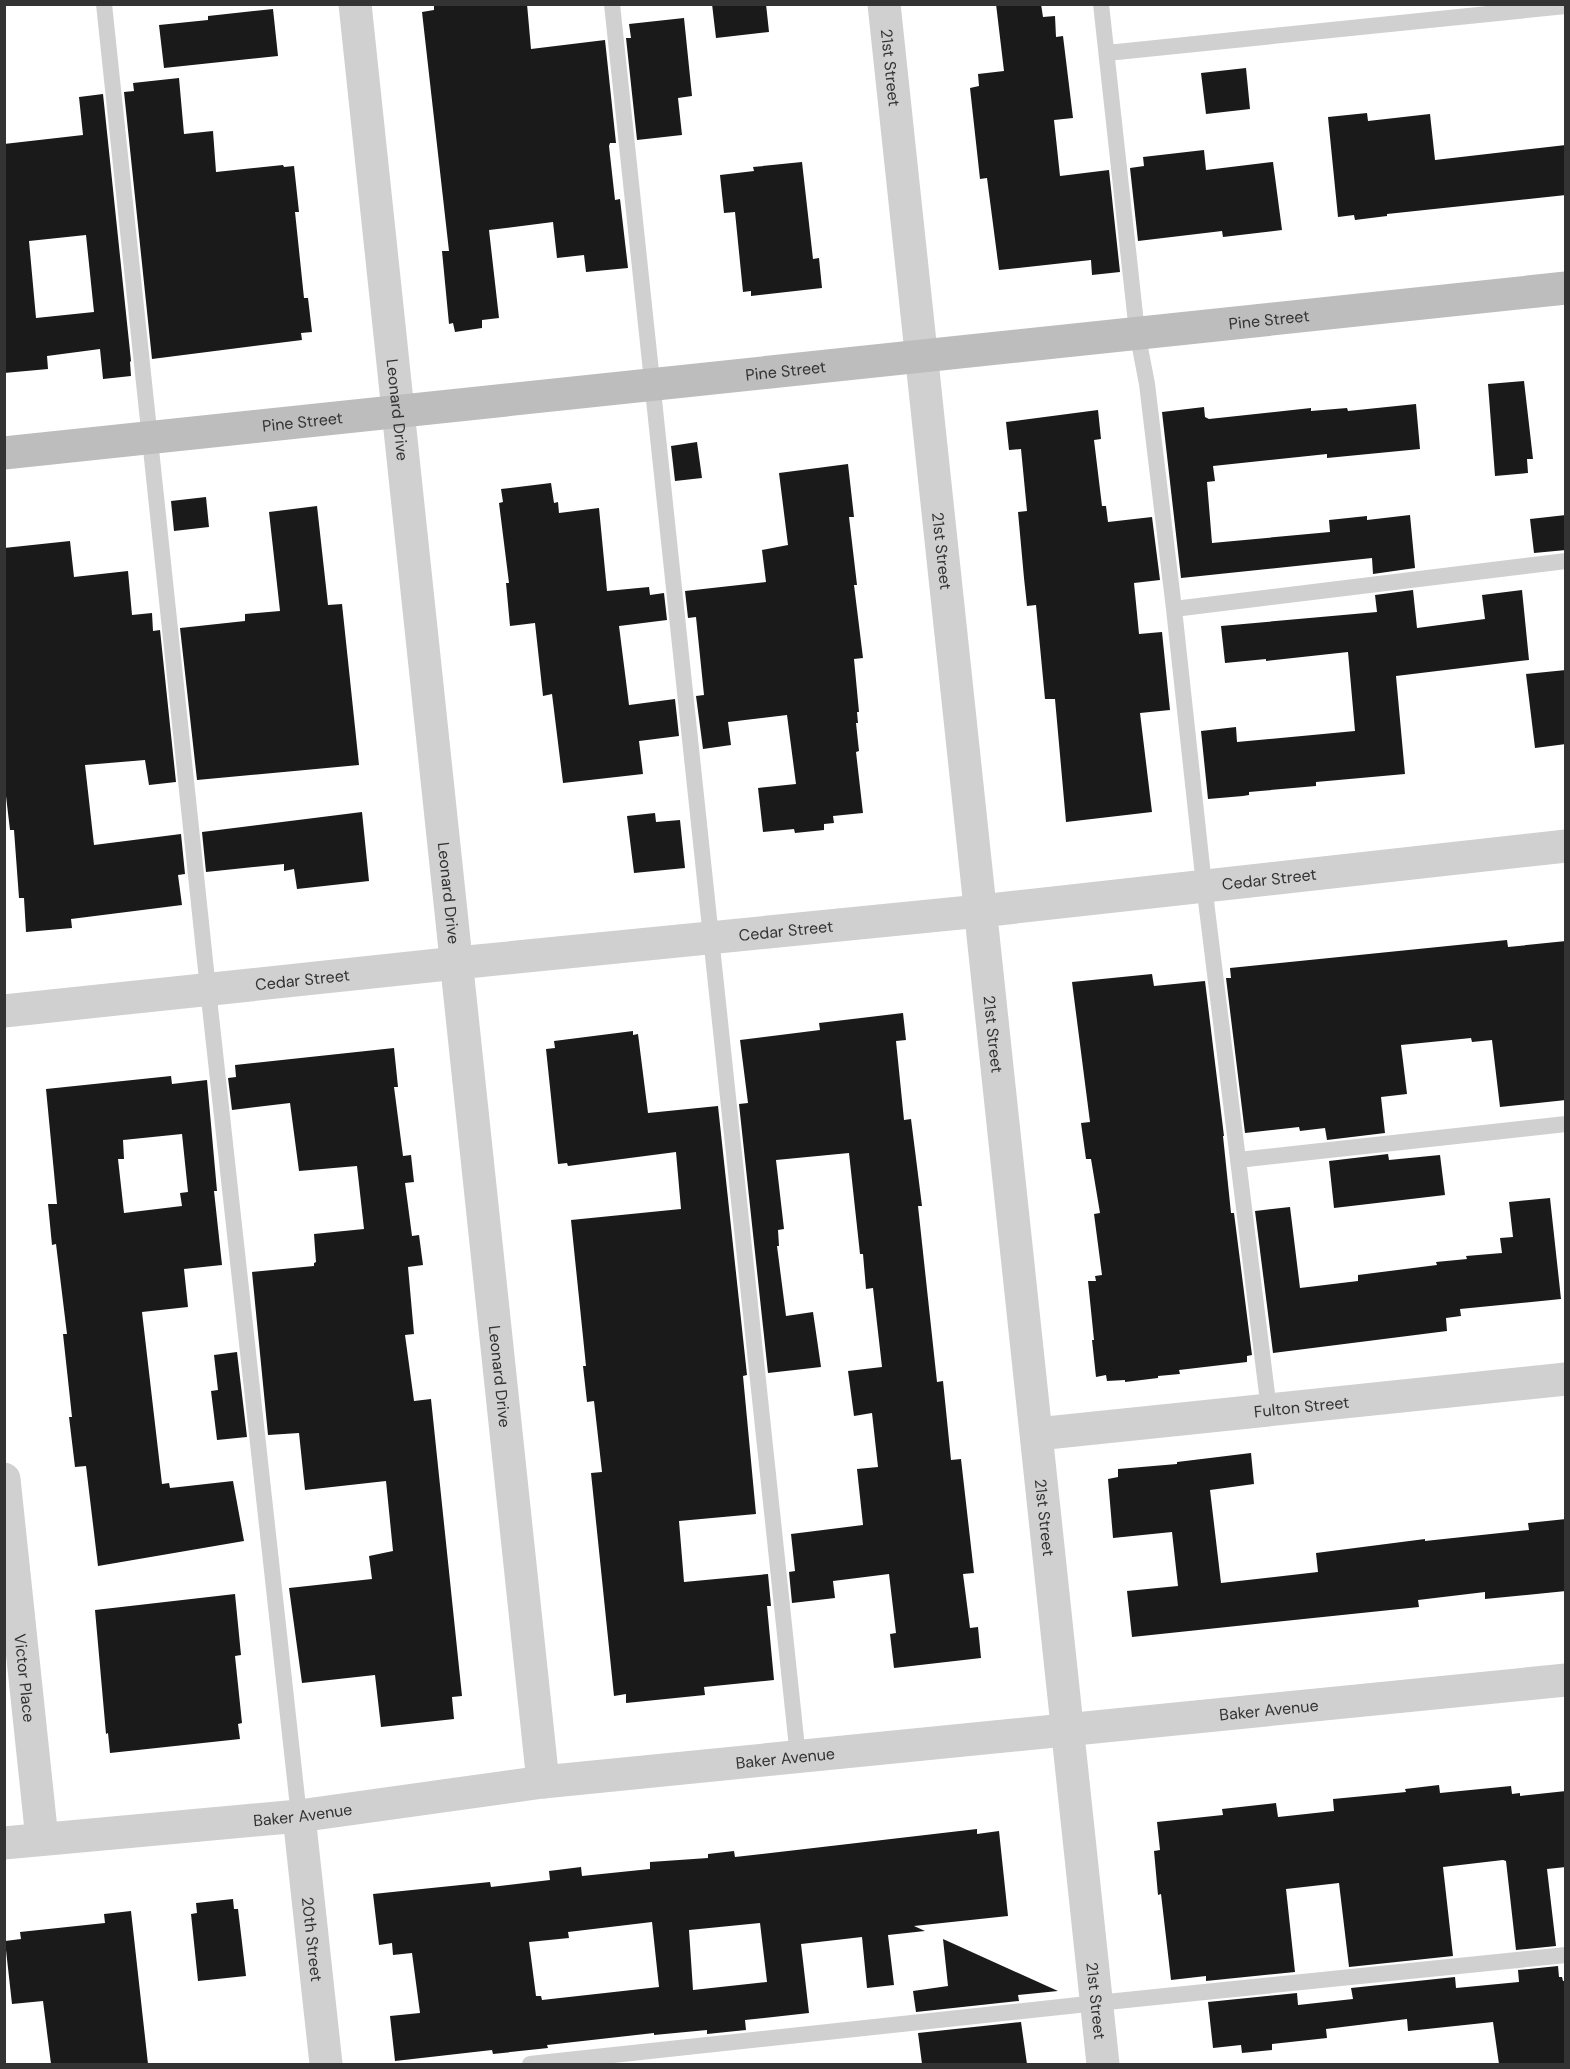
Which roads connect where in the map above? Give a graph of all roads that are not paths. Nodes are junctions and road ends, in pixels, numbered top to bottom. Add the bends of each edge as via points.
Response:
1 (104, 4) edge
2 (356, 4) edge
3 (612, 4) edge
4 (884, 4) edge
5 (1101, 4) edge
6 (1566, 6) edge
7 (1107, 53) junction
8 (1566, 288) edge
9 (1137, 333) junction
10 (921, 356) junction
11 (653, 384) junction
12 (398, 411) junction
13 (150, 437) junction
14 (4, 453) edge
15 (1566, 561) edge
16 (1174, 609) junction
17 (1566, 846) edge
18 (1204, 885) junction
19 (980, 911) junction
20 (711, 938) junction
21 (457, 963) junction
22 (208, 989) junction
23 (4, 1011) edge
24 (1566, 1124) edge
25 (1238, 1160) junction
26 (1566, 1379) edge
27 (1269, 1410) junction
28 (1037, 1434) junction
29 (4, 1479) edge
30 (1566, 1680) edge
31 (1068, 1730) junction
32 (798, 1757) junction
33 (543, 1782) junction
34 (299, 1816) junction
35 (42, 1839) junction
36 (4, 1843) edge
37 (1566, 1955) edge
38 (1097, 2003) junction
39 (326, 2064) edge
40 (530, 2064) edge
41 (1103, 2064) edge

1 - 13 lane
2 - 12 street, Leonard Drive
3 - 11 lane
4 - 10 street, 21st Street
5 - 7 lane
6 - 7 lane
7 - 9 lane
8 - 9 street, Pine Street
9 - 10 street, Pine Street
9 - 16 lane via 1147,384
10 - 11 street, Pine Street
10 - 19 street, 21st Street
11 - 12 street, Pine Street
11 - 20 lane
12 - 13 street, Pine Street
12 - 21 street, Leonard Drive
13 - 14 street, Pine Street
13 - 22 lane
15 - 16 lane
16 - 18 lane
17 - 18 street, Cedar Street
18 - 19 street, Cedar Street
18 - 25 lane
19 - 20 street, Cedar Street
19 - 28 street, 21st Street
20 - 21 street, Cedar Street
20 - 32 lane
21 - 22 street, Cedar Street
21 - 33 street, Leonard Drive
22 - 23 street, Cedar Street
22 - 34 lane
24 - 25 lane
25 - 27 lane
26 - 27 street, Fulton Street
27 - 28 street, Fulton Street
28 - 31 street, 21st Street
29 - 35 street, Victor Place
30 - 31 street, Baker Avenue
31 - 32 street, Baker Avenue
31 - 38 street, 21st Street
32 - 33 street, Baker Avenue
33 - 34 street, Baker Avenue
34 - 35 street, Baker Avenue
34 - 39 street, 20th Street
35 - 36 street, Baker Avenue
37 - 38 lane
38 - 40 lane
38 - 41 street, 21st Street

